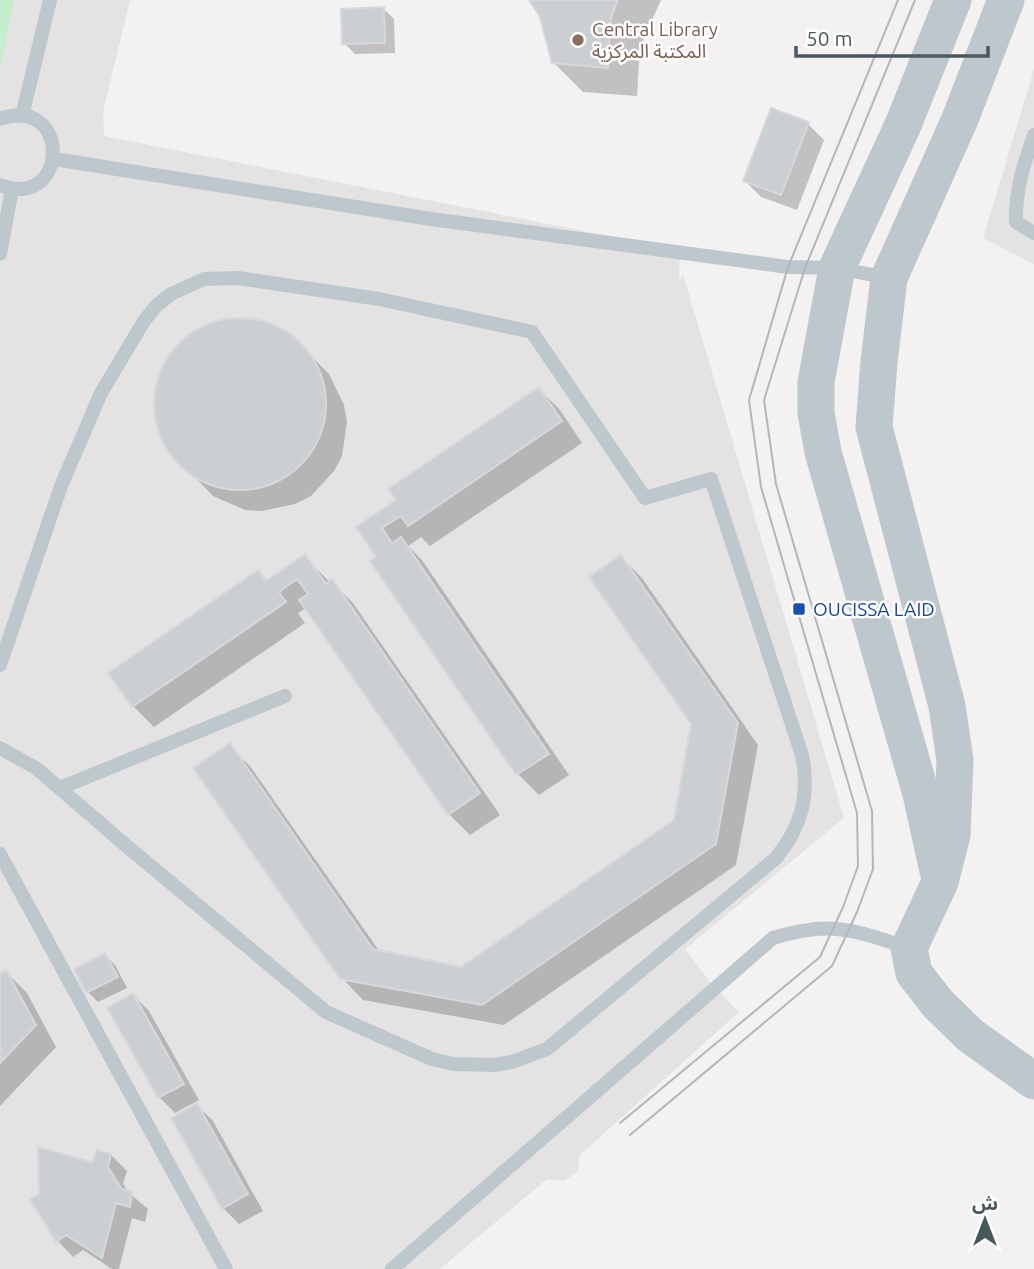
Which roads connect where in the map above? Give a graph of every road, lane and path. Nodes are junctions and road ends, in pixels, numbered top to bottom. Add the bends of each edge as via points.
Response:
1 (50, 0) edge
2 (953, 0) edge
3 (1006, 0) edge
4 (22, 116) junction
5 (0, 119) edge
6 (1034, 135) edge
7 (54, 159) junction
8 (6, 187) edge
9 (1034, 233) edge
10 (0, 254) edge
11 (889, 278) junction
12 (834, 285) junction
13 (884, 318) junction
14 (0, 664) edge
15 (285, 696) dead end
16 (0, 748) edge
17 (60, 788) junction
18 (0, 854) edge
19 (940, 882) junction
20 (909, 948) junction
21 (1034, 1081) edge
22 (226, 1269) edge
23 (392, 1269) edge

1 - 4 lane
2 - 12 street
3 - 11 street via 960,120
4 - 5 lane
4 - 7 lane via 34,119 51,135
6 - 9 lane via 1020,174 1016,222
7 - 8 lane via 44,179 34,186
7 - 12 lane via 445,221 788,267
8 - 10 lane
11 - 12 lane
11 - 13 street
12 - 13 street via 858,285 876,295
12 - 19 street via 816,382 816,413 823,452 921,794
13 - 19 street via 874,427 947,706 956,760 952,835
14 - 17 lane via 61,486 101,393 156,306 188,285 221,277 309,287 532,332 645,498 711,479 802,755 806,788 798,824 776,858 547,1049 512,1062 475,1066 432,1059 326,1012
15 - 17 lane
16 - 17 lane
18 - 22 lane
19 - 20 street
20 - 21 street via 914,973 938,1004 971,1036
20 - 23 lane via 833,927 801,929 773,938

